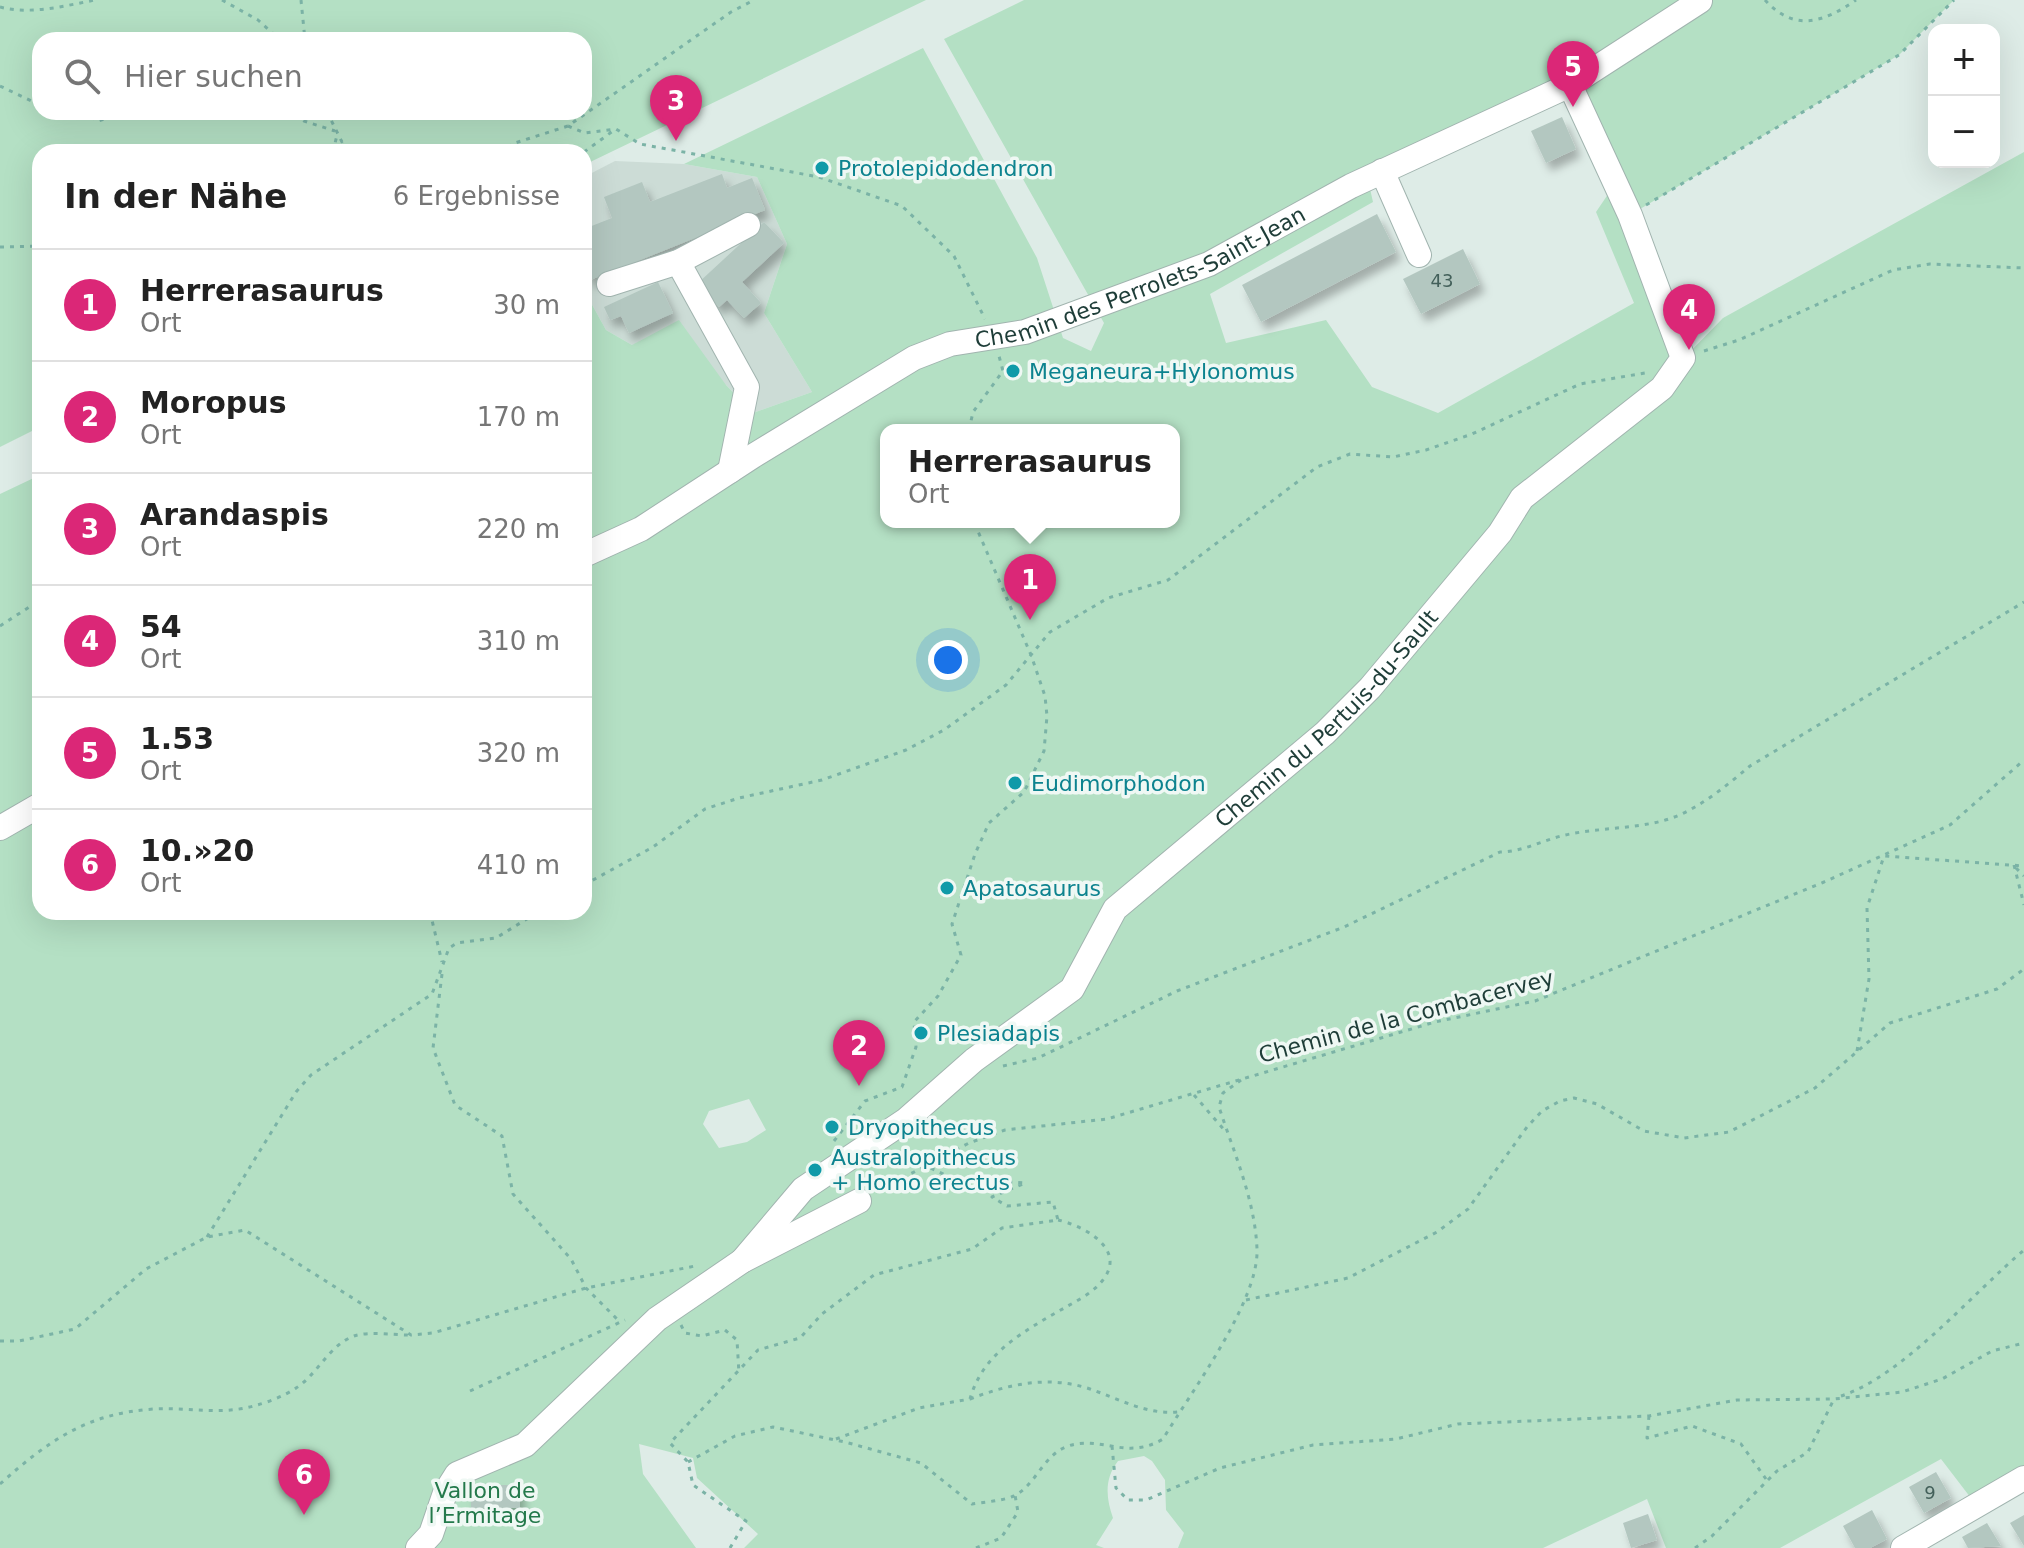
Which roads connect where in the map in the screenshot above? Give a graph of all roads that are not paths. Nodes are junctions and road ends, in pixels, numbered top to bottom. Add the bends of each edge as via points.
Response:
1 (1700, 1) edge
2 (1570, 85) junction
3 (1382, 171) junction
4 (748, 225) dead end
5 (1419, 255) dead end
6 (678, 262) junction
7 (609, 284) dead end
8 (730, 471) junction
9 (592, 551) edge
10 (32, 810) edge
11 (0, 828) edge
12 (859, 1201) road end
13 (742, 1261) junction
14 (2024, 1478) edge
15 (418, 1548) edge
16 (1903, 1548) edge

1 - 2 street, Chemin des Perrolets-Saint-Jean
2 - 3 street, Chemin des Perrolets-Saint-Jean
2 - 13 street, Chemin du Pertuis-du-Sault via 1630,215 1683,358 1662,388 1522,498 1500,533 1370,688 1325,733 1115,909 1072,989 974,1060 906,1120 803,1189
3 - 5 street
3 - 8 street, Chemin des Perrolets-Saint-Jean via 1209,264 1025,332 950,344 914,358
4 - 6 street
6 - 7 street
6 - 8 street via 747,387
8 - 9 street, Chemin des Perrolets-Saint-Jean via 641,529
10 - 11 street
12 - 13 street, Chemin du Pertuis-du-Sault
13 - 15 street, Chemin du Pertuis-du-Sault via 666,1313 525,1445 457,1474 431,1534
14 - 16 street

